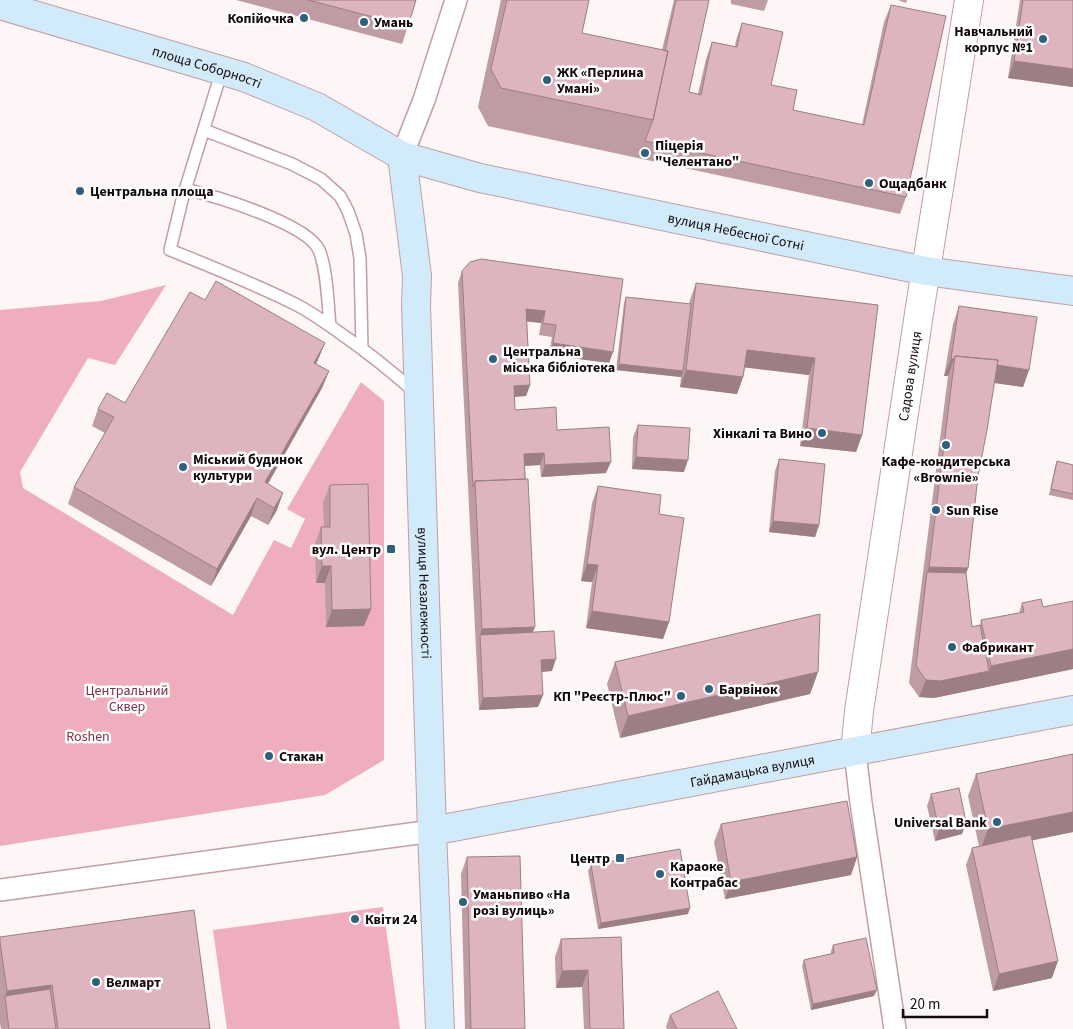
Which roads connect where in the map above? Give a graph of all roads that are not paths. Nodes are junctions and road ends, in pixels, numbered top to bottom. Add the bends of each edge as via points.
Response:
1 (456, 0) edge
2 (969, 0) edge
3 (0, 5) edge
4 (222, 70) junction
5 (204, 130) junction
6 (402, 156) junction
7 (185, 189) junction
8 (926, 271) junction
9 (1073, 291) edge
10 (330, 326) junction
11 (362, 349) junction
12 (419, 396) junction
13 (1073, 710) edge
14 (855, 752) junction
15 (432, 832) junction
16 (0, 890) edge
17 (440, 1029) edge
18 (894, 1029) edge

1 - 6 street
2 - 8 street, Садова вулиця
3 - 4 main road, площа Соборності
4 - 5 lane
4 - 6 main road, площа Соборності via 317,107
5 - 7 lane
5 - 11 lane via 292,164 321,179 340,196 356,234 360,258
6 - 8 main road, вулиця Небесної Сотні via 480,178
6 - 12 main road, вулиця Незалежності via 417,276
7 - 10 lane via 251,209 287,225 311,241 322,260
7 - 10 lane via 170,250 297,305
8 - 9 main road, вулиця Небесної Сотні
8 - 14 street, Садова вулиця
10 - 11 lane
11 - 12 lane
12 - 15 main road, вулиця Незалежності
13 - 14 main road, Гайдамацька вулиця
14 - 15 main road, Гайдамацька вулиця
14 - 18 street
15 - 16 street
15 - 17 main road, вулиця Незалежності

